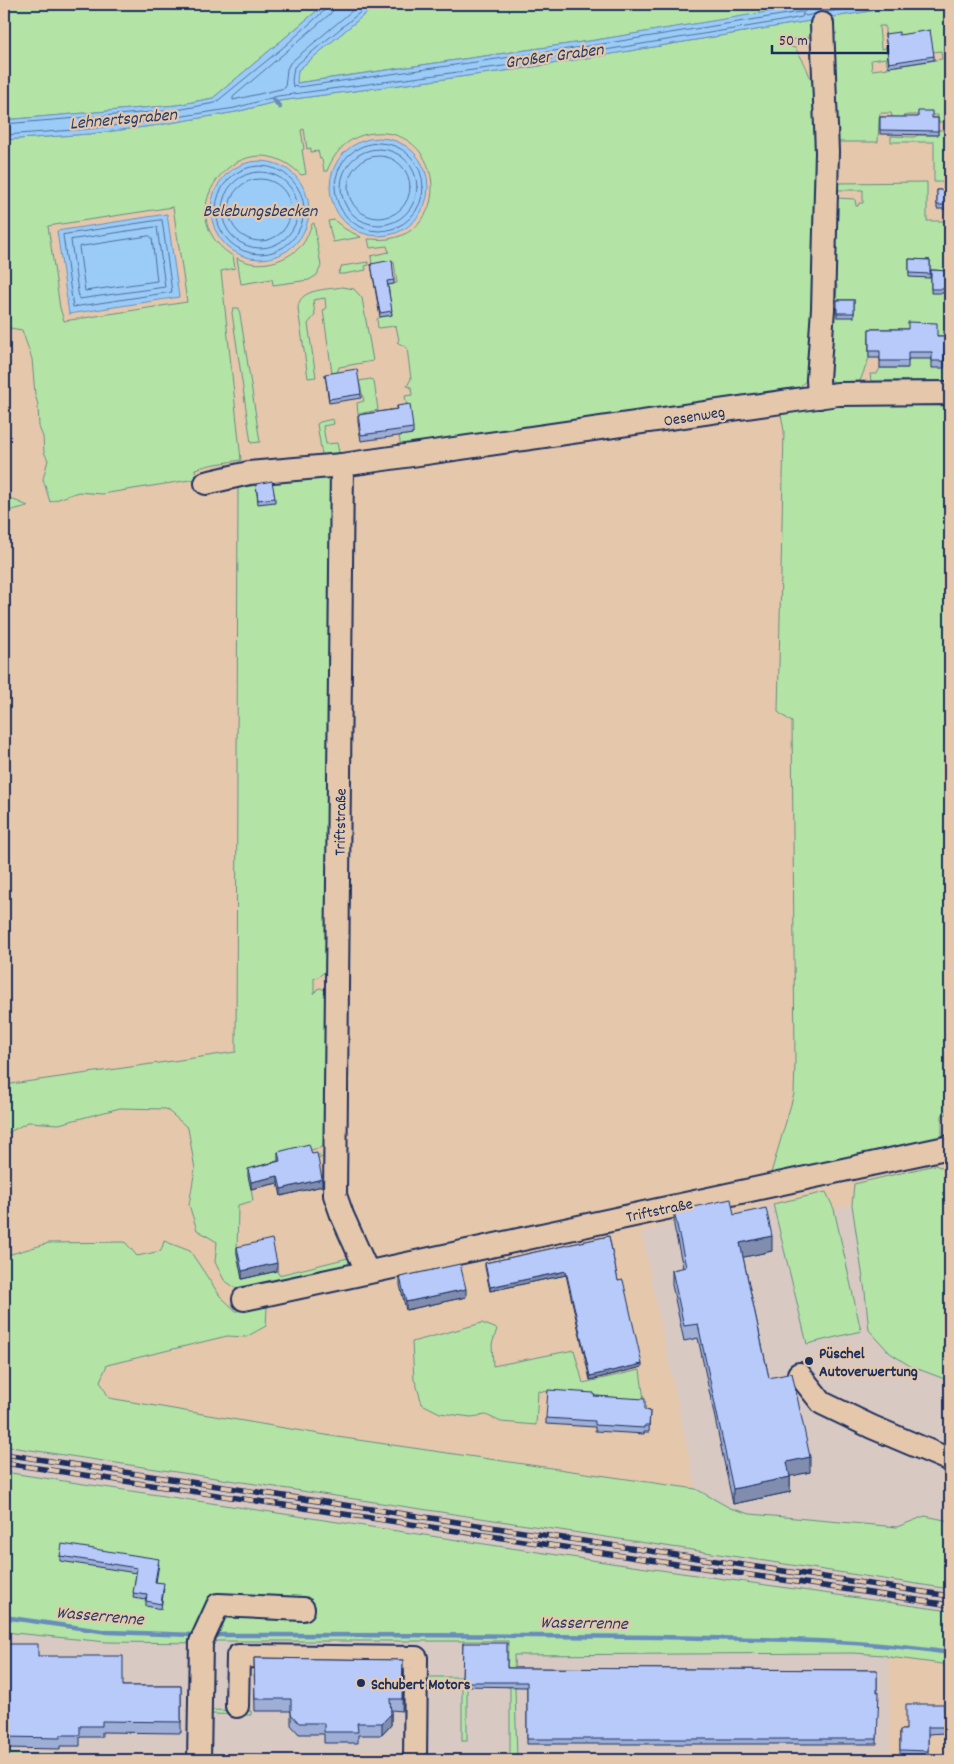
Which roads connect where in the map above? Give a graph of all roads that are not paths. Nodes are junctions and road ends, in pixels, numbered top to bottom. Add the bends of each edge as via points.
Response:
1 (822, 24) dead end
2 (950, 393) edge
3 (820, 397) junction
4 (342, 464) junction
5 (206, 483) dead end
6 (950, 1147) edge
7 (367, 1271) junction
8 (244, 1299) dead end
9 (799, 1374) dead end
10 (950, 1460) edge
11 (303, 1609) dead end
12 (237, 1706) dead end
13 (199, 1760) edge
14 (415, 1760) edge

1 - 3 street via 827,152 825,274 818,379
2 - 3 street, Oesenweg
3 - 4 street, Oesenweg
4 - 5 street via 249,473
4 - 7 street, Triftstraße via 335,1195
6 - 7 street, Triftstraße
7 - 8 street, Triftstraße
9 - 10 street via 822,1403
11 - 13 street via 218,1605 201,1642
12 - 14 street via 238,1656 416,1658

